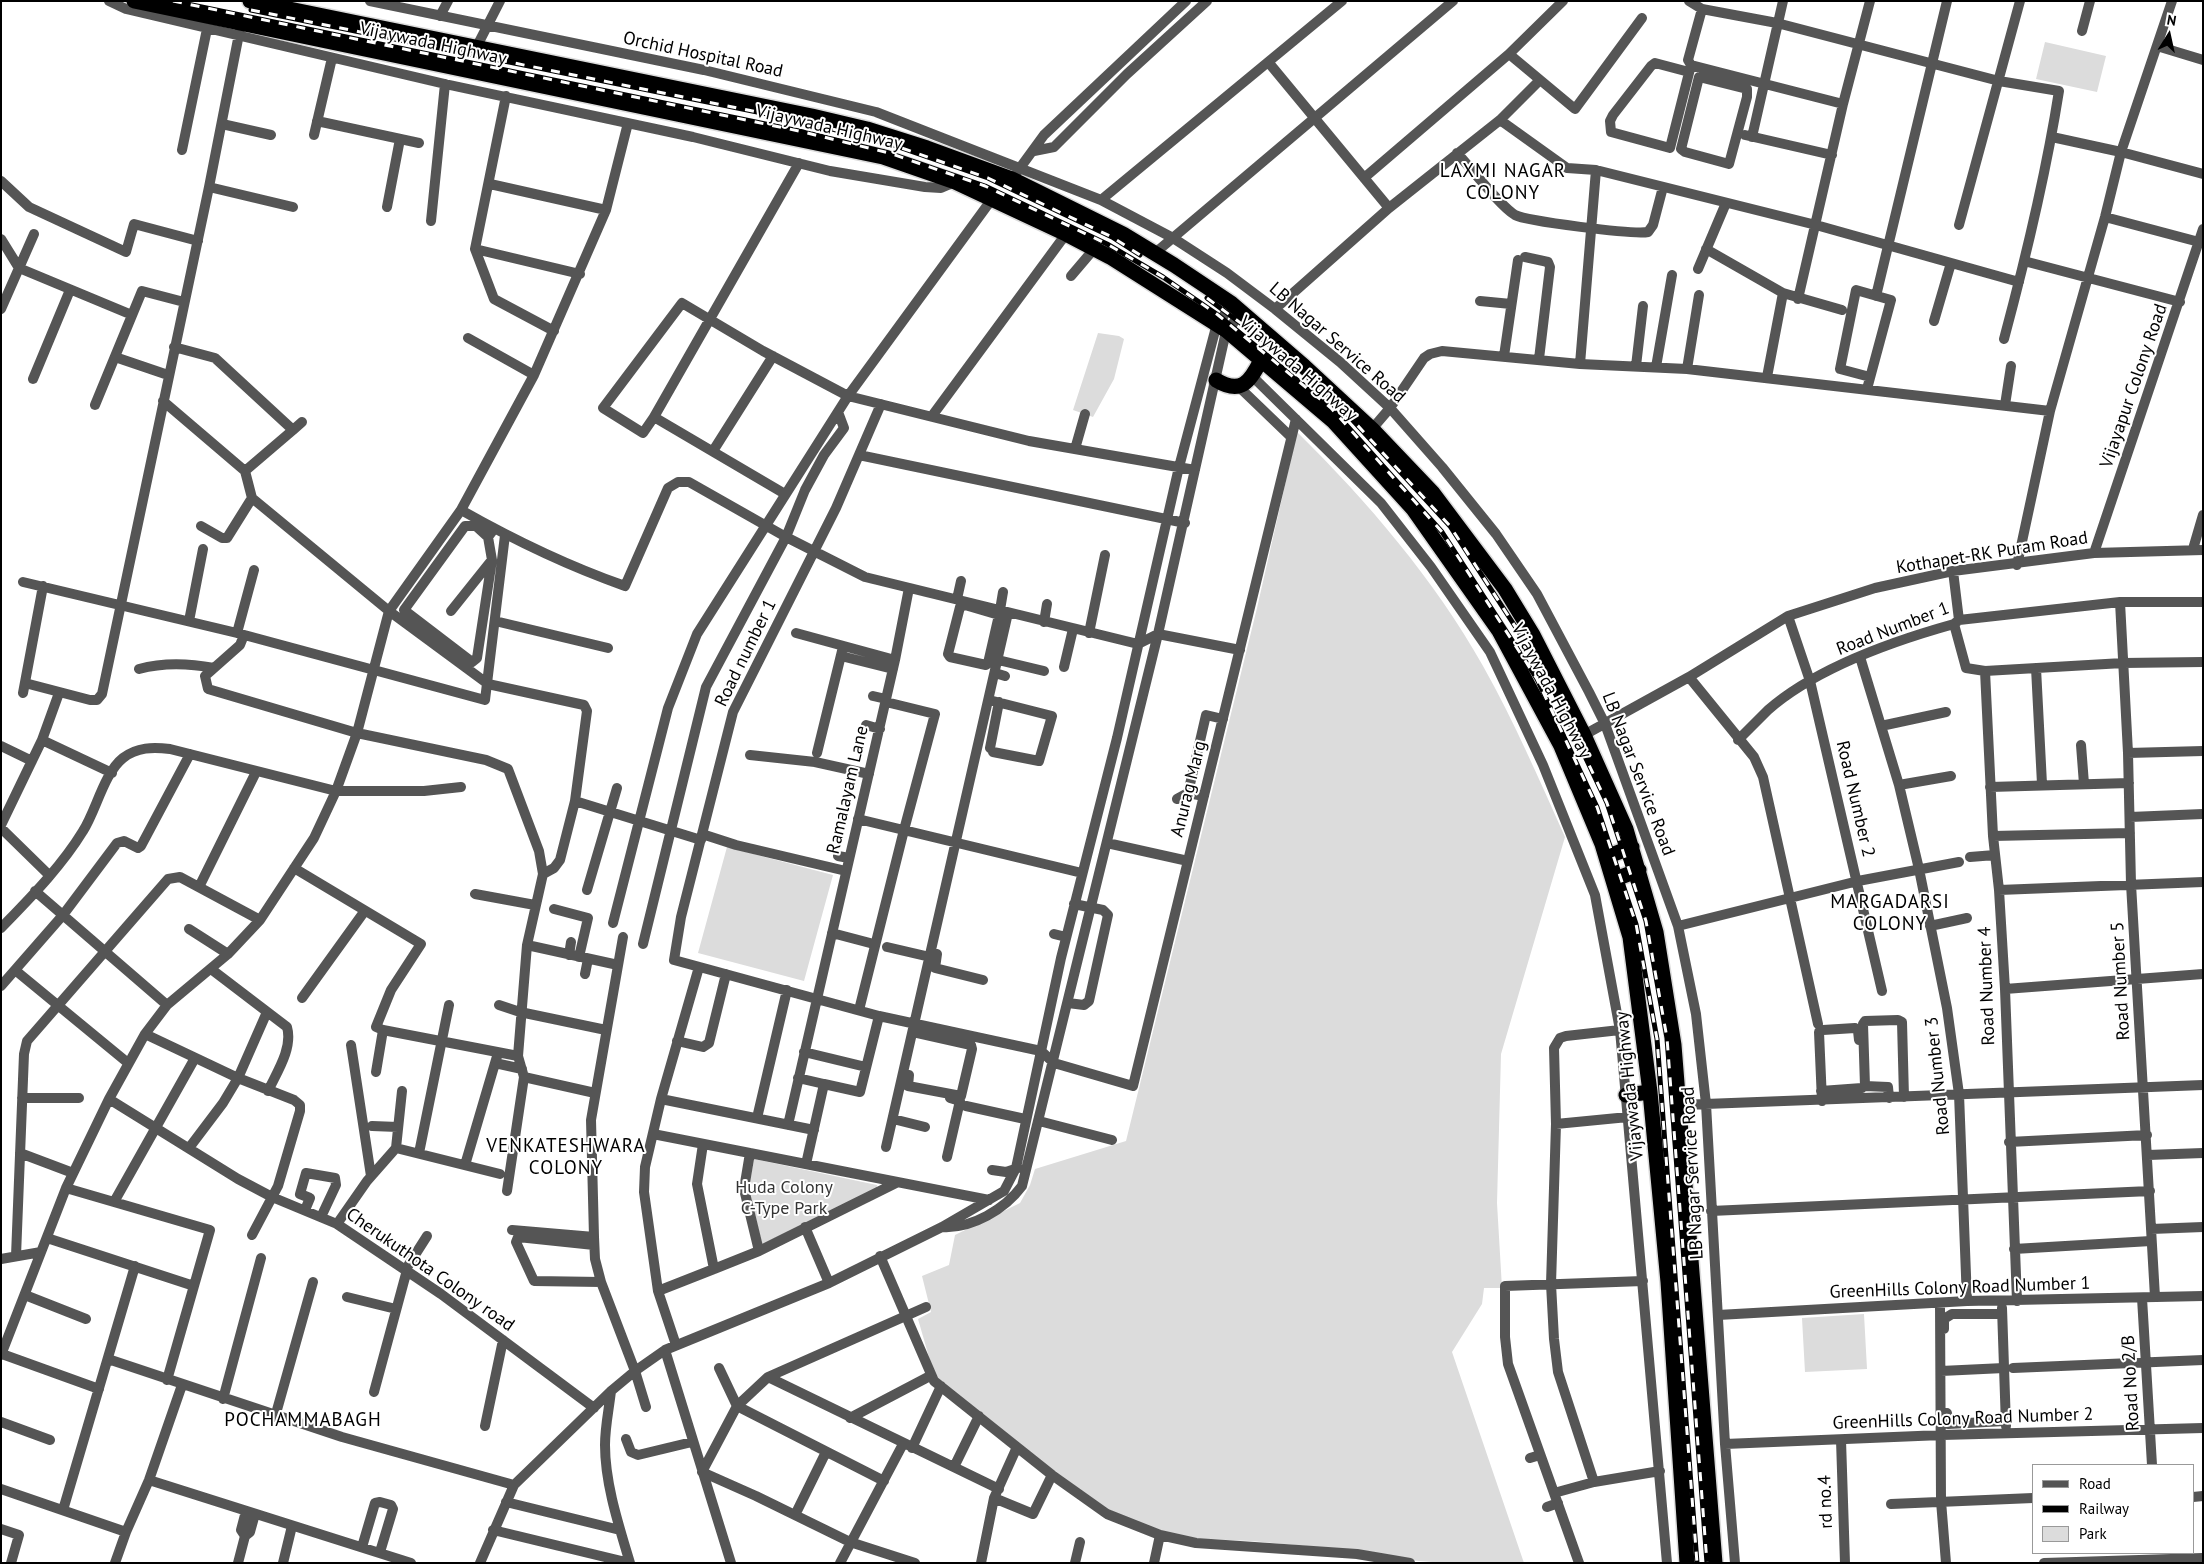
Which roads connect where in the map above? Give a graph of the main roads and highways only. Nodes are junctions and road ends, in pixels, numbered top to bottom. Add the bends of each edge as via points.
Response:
1 (134, 1) edge
2 (250, 1) edge
3 (273, 4) edge
4 (1261, 360) junction
5 (1216, 380) road end
6 (1433, 494) junction
7 (1413, 509) junction
8 (1632, 847) junction
9 (1606, 857) junction
10 (1639, 870) junction
11 (1613, 880) junction
12 (1650, 1092) junction
13 (1626, 1095) road end
14 (1709, 1490) junction
15 (1682, 1492) junction
16 (1687, 1563) edge
17 (1715, 1563) edge

1 - 4 highway, Vijaywada Highway via 240,29 883,157 955,182 1094,249 1222,328
2 - 3 highway, Vijaywada Highway
3 - 6 highway, Vijaywada Highway via 867,129 975,164 1016,173 1124,234 1236,307 1372,429
4 - 5 highway via 1244,385 1224,385
4 - 7 highway, Vijaywada Highway via 1333,420
6 - 7 highway
6 - 8 highway, Vijaywada Highway via 1505,589 1533,635 1584,735
7 - 9 highway, Vijaywada Highway via 1499,631 1561,746
8 - 9 highway
8 - 10 highway, Vijaywada Highway
9 - 11 highway, Vijaywada Highway
10 - 11 highway
10 - 14 highway, Vijaywada Highway via 1656,932 1674,1045
11 - 12 highway, Vijaywada Highway via 1630,937
12 - 13 highway
12 - 15 highway, Vijaywada Highway via 1668,1282
14 - 15 highway
14 - 17 highway, Vijaywada Highway
15 - 16 highway, Vijaywada Highway

